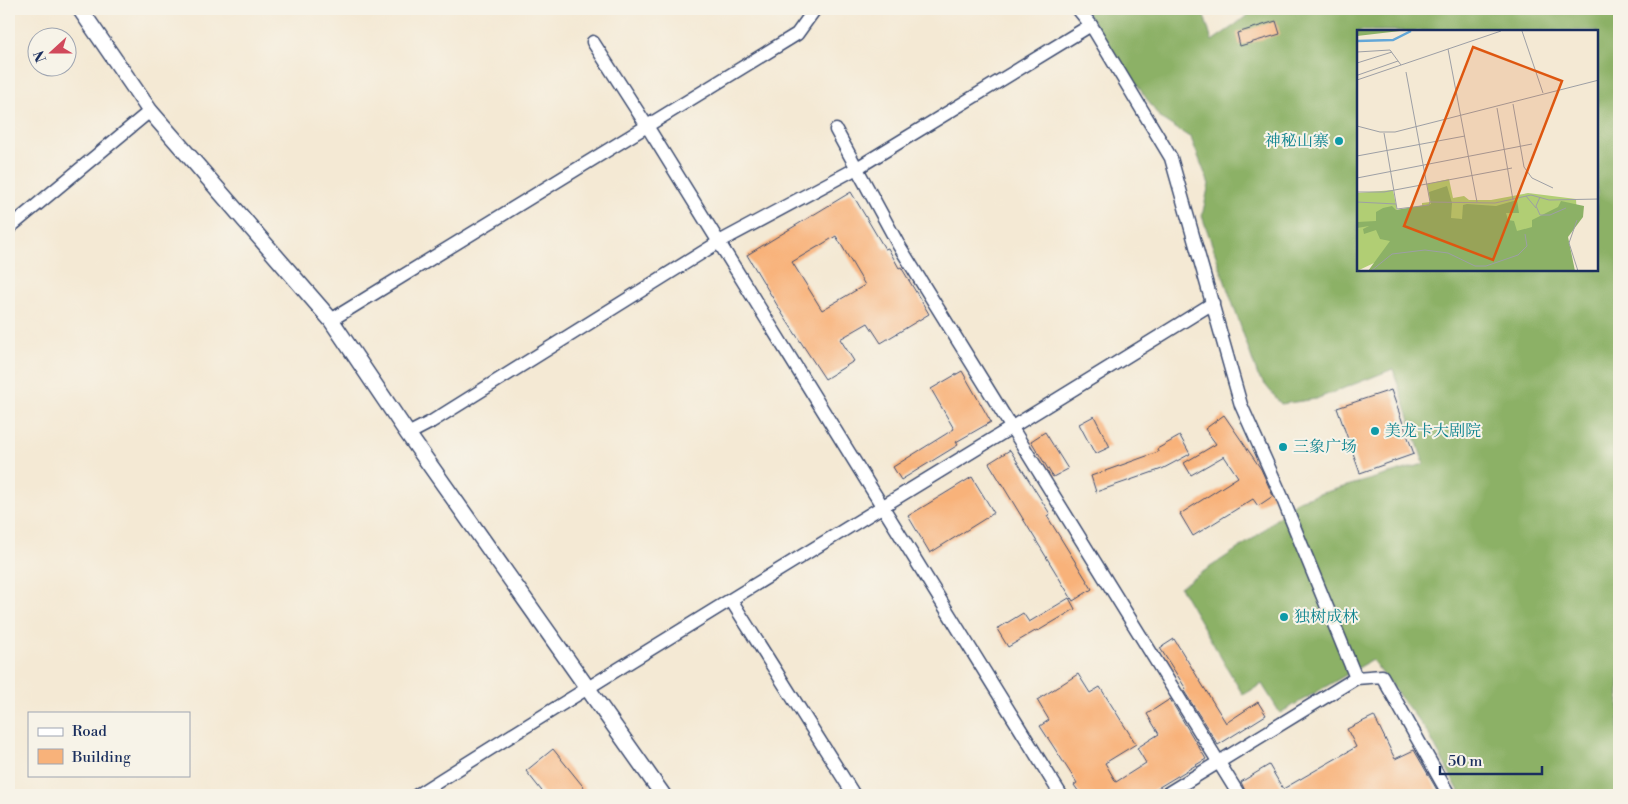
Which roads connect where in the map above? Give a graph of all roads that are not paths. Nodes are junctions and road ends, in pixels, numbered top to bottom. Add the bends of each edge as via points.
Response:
1 (80, 9) edge
2 (815, 9) edge
3 (1078, 9) edge
4 (1091, 25) junction
5 (592, 42) dead end
6 (150, 111) junction
7 (647, 126) junction
8 (836, 130) dead end
9 (857, 168) junction
10 (9, 228) edge
11 (719, 242) junction
12 (1213, 304) junction
13 (331, 320) junction
14 (1013, 428) junction
15 (408, 434) junction
16 (883, 508) junction
17 (731, 600) junction
18 (1356, 678) junction
19 (587, 688) junction
20 (1219, 762) junction
21 (417, 795) edge
22 (663, 795) edge
23 (854, 795) edge
24 (1061, 795) edge
25 (1165, 795) edge
26 (1239, 795) edge
27 (1450, 795) edge

1 - 6 street
2 - 7 street via 797,34
3 - 4 street
4 - 9 street
4 - 12 street via 1171,158
5 - 7 street
6 - 10 street
6 - 13 street
7 - 11 street
7 - 13 street
8 - 9 street
9 - 11 street
9 - 14 street via 898,244
11 - 15 street
11 - 16 street
12 - 14 street
12 - 18 street via 1241,405
13 - 15 street
14 - 16 street
14 - 20 street
15 - 19 street
16 - 17 street
16 - 24 street
17 - 19 street
17 - 23 street
18 - 20 street
18 - 27 street via 1382,676
19 - 21 street
19 - 22 street
20 - 25 street
20 - 26 street

